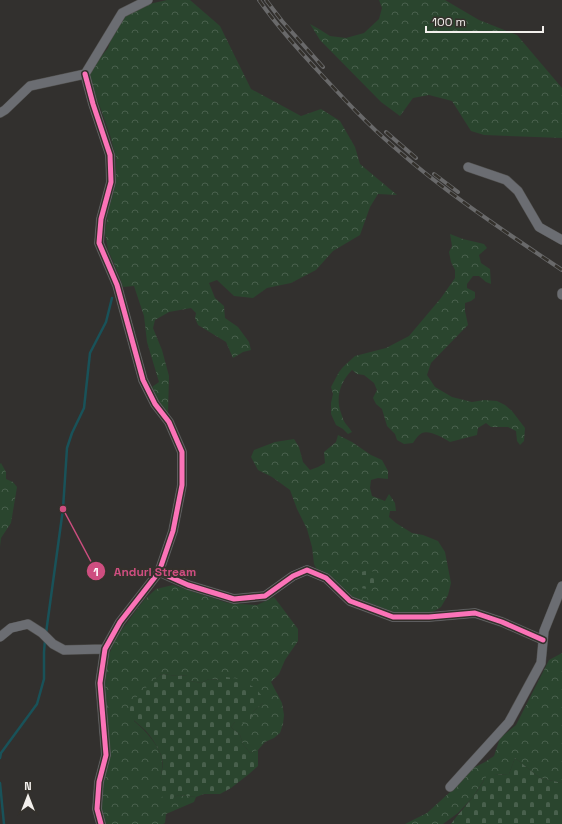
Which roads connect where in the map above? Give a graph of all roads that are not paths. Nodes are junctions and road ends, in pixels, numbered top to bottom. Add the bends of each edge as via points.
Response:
1 (148, 0) edge
2 (85, 74) junction
3 (0, 113) edge
4 (468, 167) dead end
5 (562, 240) edge
6 (159, 572) junction
7 (562, 586) edge
8 (0, 637) edge
9 (543, 640) junction
10 (105, 648) junction
11 (450, 787) dead end
12 (101, 824) edge

1 - 2 street via 122,12
2 - 3 street via 30,86
2 - 6 street via 110,155 111,182 101,219 99,243 117,285 143,380 155,404 169,422 182,452 182,484 178,508
4 - 5 street via 506,180 518,191 539,227
6 - 9 street via 188,585 234,599 265,596 293,576 307,570 326,578 350,601 393,617 429,617 475,612
6 - 10 street via 120,622
7 - 9 street via 544,630
8 - 10 street via 11,628 28,624 64,650
9 - 11 street via 541,663 509,722
10 - 12 street via 100,683 106,755 99,782 97,809

